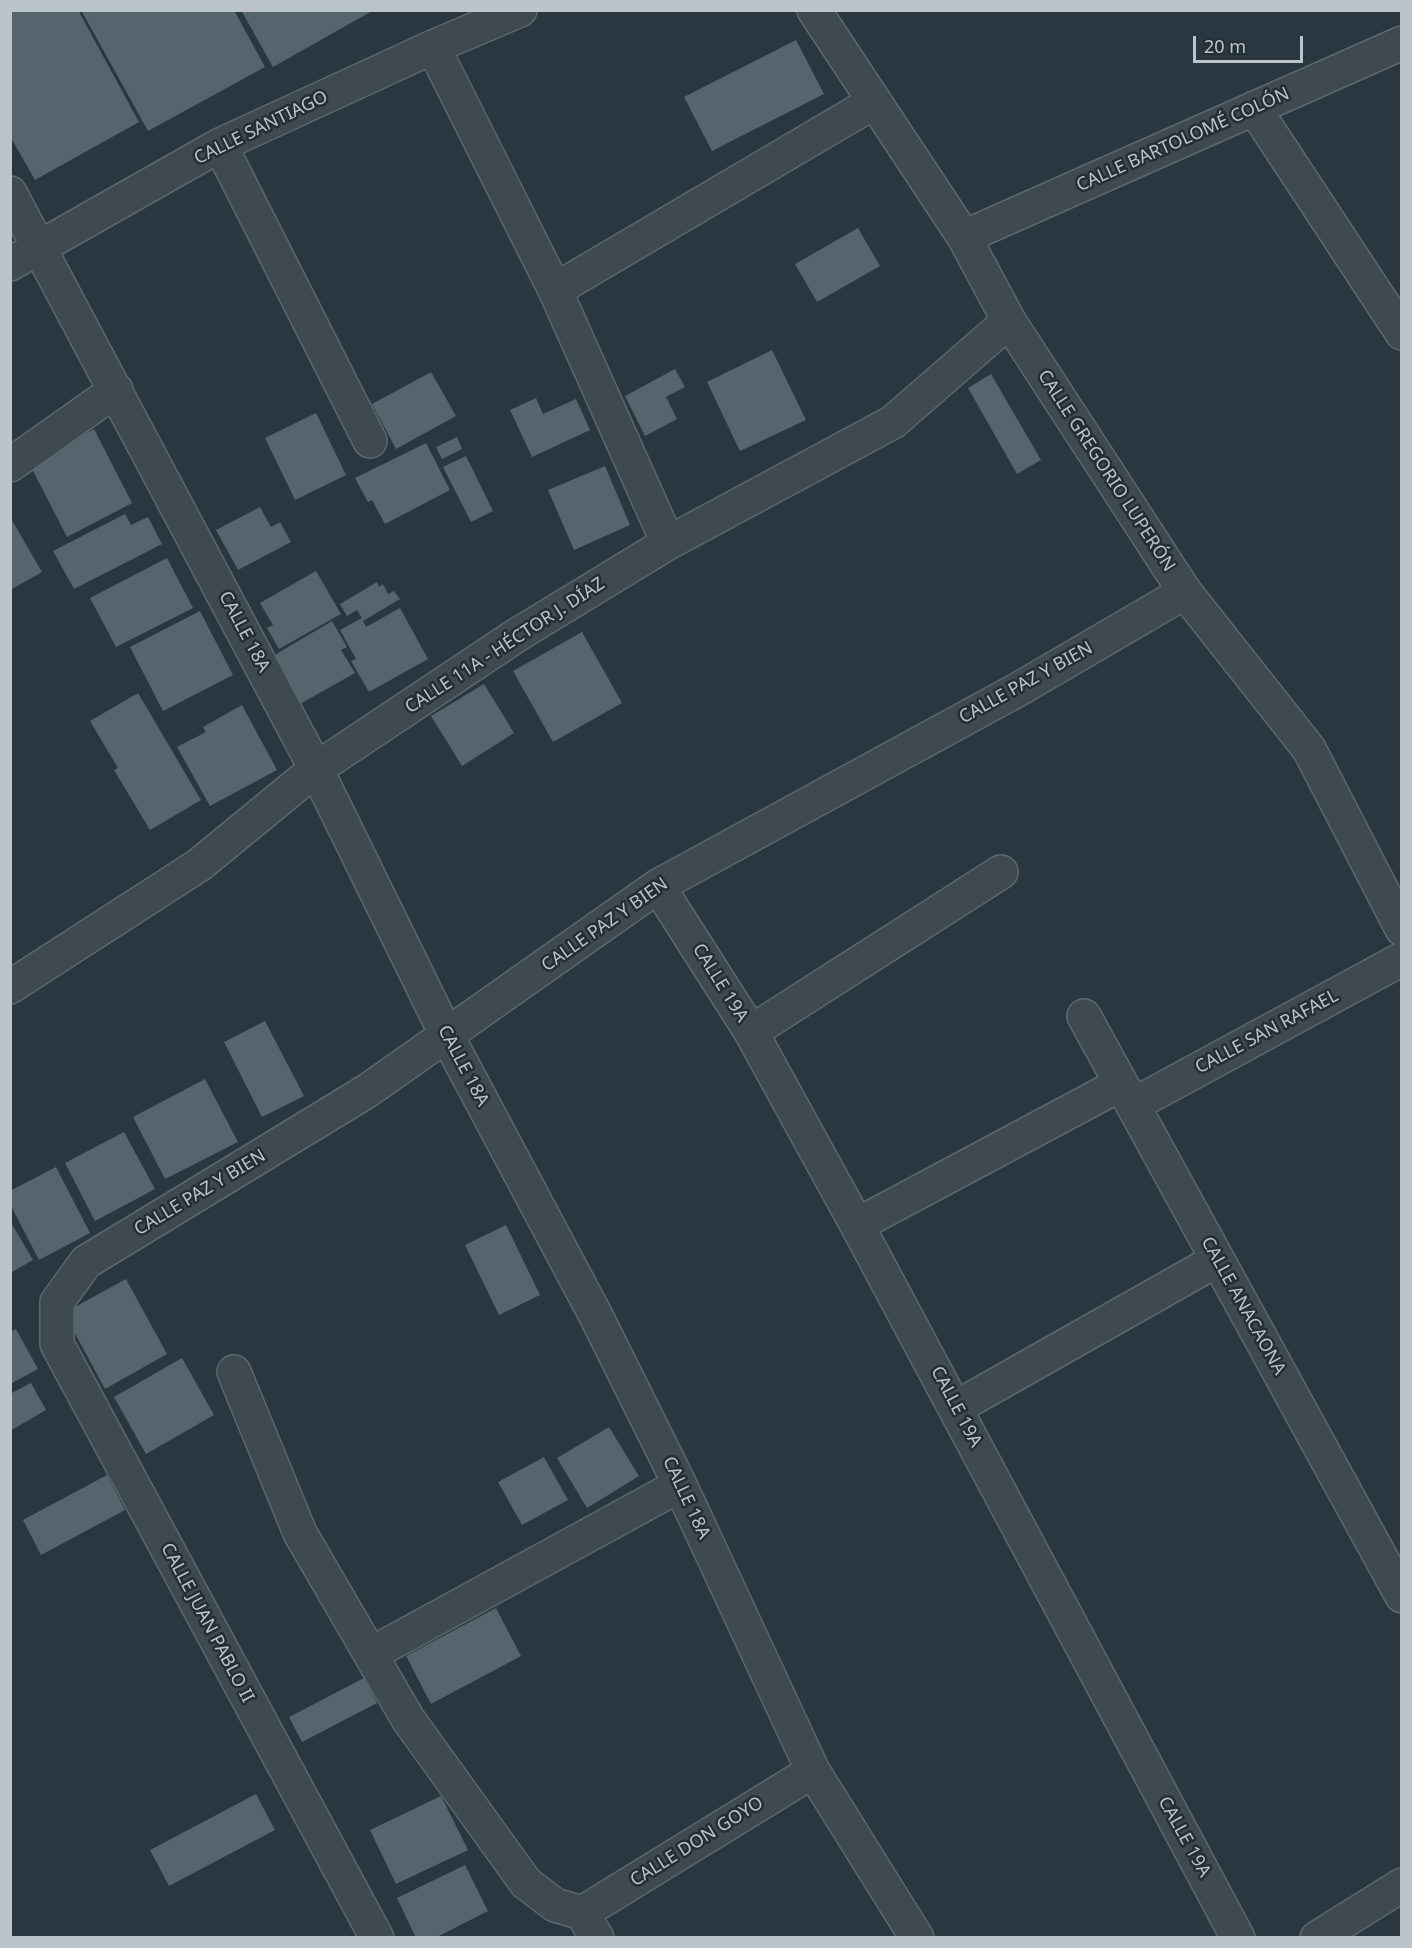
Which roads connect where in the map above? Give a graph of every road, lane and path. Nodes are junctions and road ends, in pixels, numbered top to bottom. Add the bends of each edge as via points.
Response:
1 (520, 10) edge
2 (814, 10) edge
3 (1401, 43) edge
4 (433, 47) junction
5 (874, 102) junction
6 (1254, 108) junction
7 (220, 145) junction
8 (10, 193) edge
9 (964, 237) junction
10 (39, 246) junction
11 (10, 264) edge
12 (555, 290) junction
13 (1009, 321) junction
14 (1401, 333) edge
15 (116, 390) junction
16 (370, 441) dead end
17 (10, 465) edge
18 (668, 543) junction
19 (1185, 592) junction
20 (316, 769) junction
21 (1001, 872) dead end
22 (658, 886) junction
23 (1401, 928) edge
24 (1401, 959) edge
25 (10, 987) edge
26 (1084, 1016) dead end
27 (750, 1032) junction
28 (447, 1036) junction
29 (1127, 1094) junction
30 (857, 1225) junction
31 (1217, 1260) junction
32 (57, 1302) joint
33 (234, 1372) dead end
34 (957, 1407) junction
35 (680, 1485) junction
36 (1401, 1596) edge
37 (371, 1654) junction
38 (813, 1771) junction
39 (1401, 1885) edge
40 (589, 1925) edge
41 (377, 1938) edge
42 (917, 1938) edge
43 (1238, 1938) edge
44 (1317, 1938) edge

1 - 4 street, CALLE SANTIAGO
2 - 5 street, CALLE GREGORIO LUPERÓN
3 - 6 street, CALLE BARTOLOMÉ COLÓN
4 - 7 street, CALLE SANTIAGO
4 - 12 street
5 - 9 street, CALLE GREGORIO LUPERÓN
5 - 12 street
6 - 9 street, CALLE BARTOLOMÉ COLÓN
6 - 14 street
7 - 10 street, CALLE SANTIAGO
7 - 16 street
8 - 10 street, CALLE 18A
9 - 13 street, CALLE GREGORIO LUPERÓN
10 - 11 street, CALLE SANTIAGO
10 - 15 street, CALLE 18A
12 - 18 street
13 - 18 street, CALLE 11A - HÉCTOR J. DÍAZ via 892,422
13 - 19 street, CALLE GREGORIO LUPERÓN
15 - 17 street
15 - 20 street, CALLE 18A
18 - 20 street, CALLE 11A - HÉCTOR J. DÍAZ via 517,635
19 - 22 street, CALLE PAZ Y BIEN via 1019,689
19 - 23 street, CALLE GREGORIO LUPERÓN via 1309,749
20 - 25 street, CALLE 11A - HÉCTOR J. DÍAZ via 199,865
20 - 28 street, CALLE 18A
21 - 27 street
22 - 27 street, CALLE 19A
22 - 28 street, CALLE PAZ Y BIEN
24 - 29 street, CALLE SAN RAFAEL
26 - 29 street, CALLE ANACAONA
27 - 30 street, CALLE 19A
28 - 32 street, CALLE PAZ Y BIEN via 367,1091 86,1262
28 - 35 street, CALLE 18A via 596,1316
29 - 30 street, CALLE SAN RAFAEL
29 - 31 street, CALLE ANACAONA
30 - 34 street, CALLE 19A
31 - 34 street
31 - 36 street, CALLE ANACAONA
32 - 41 street, CALLE JUAN PABLO II via 57,1344
33 - 37 street via 300,1533
34 - 43 street, CALLE 19A
35 - 37 street
35 - 38 street, CALLE 18A
37 - 40 street via 408,1719 526,1883
38 - 40 street, CALLE DON GOYO
38 - 42 street, CALLE 18A
39 - 44 street

